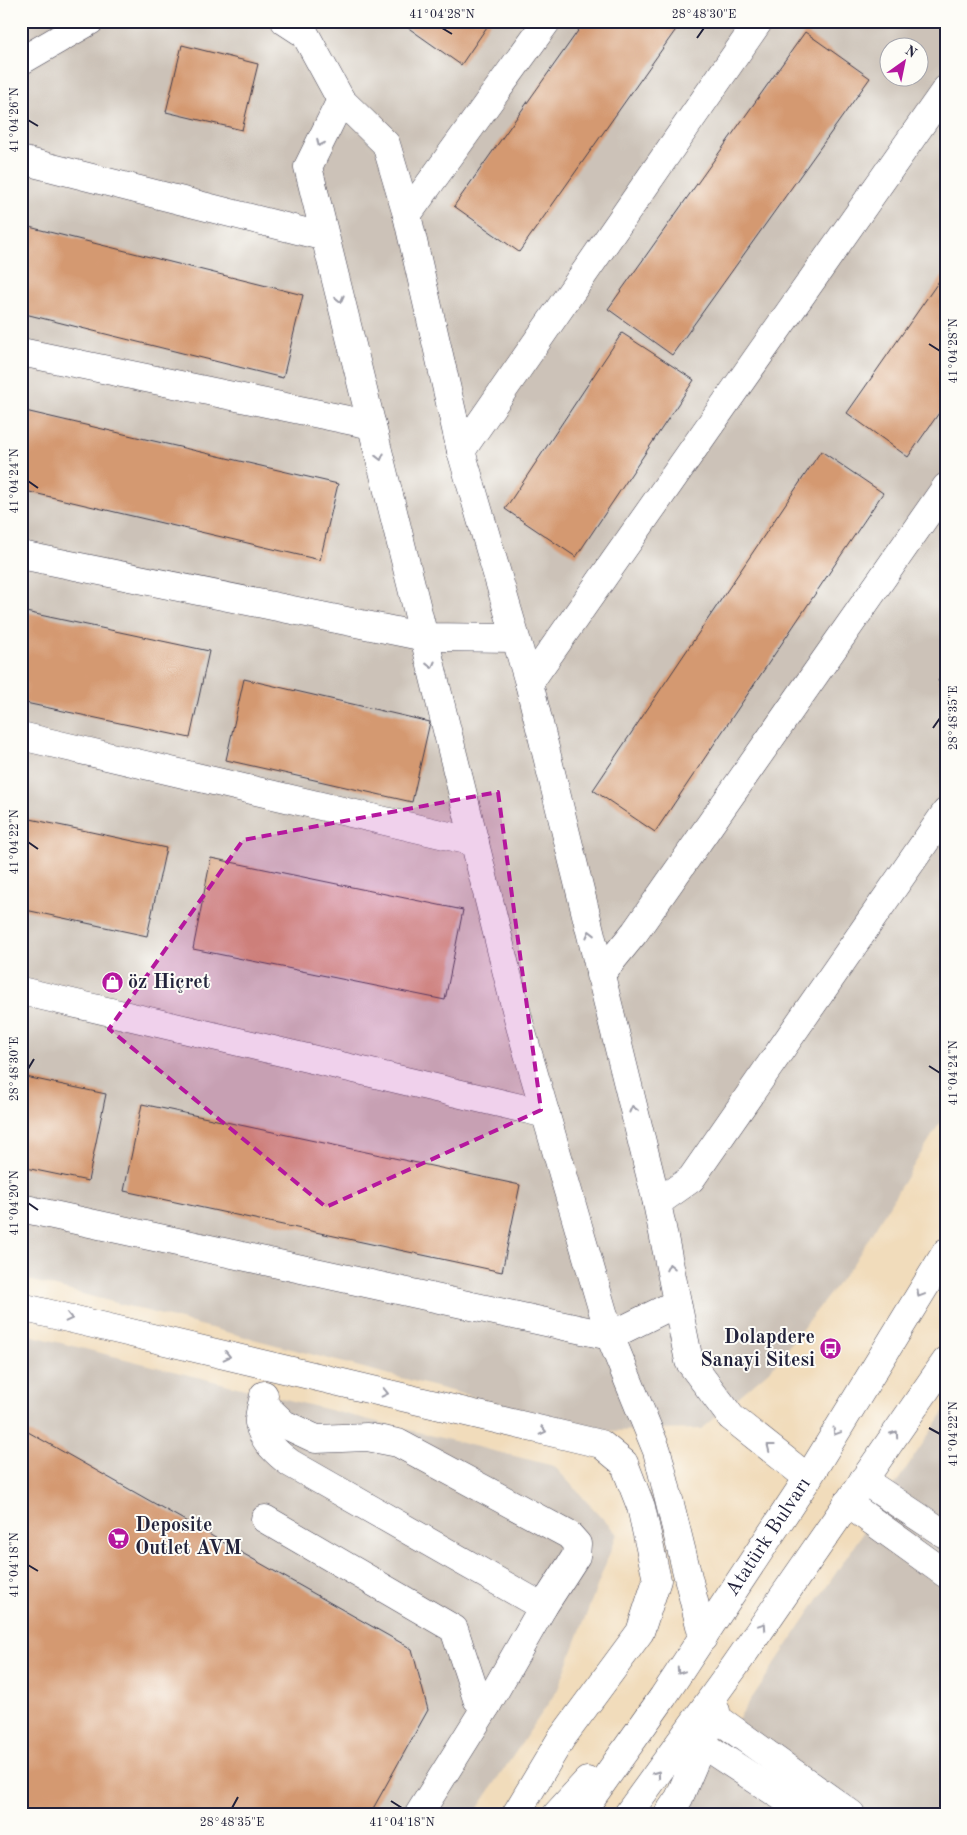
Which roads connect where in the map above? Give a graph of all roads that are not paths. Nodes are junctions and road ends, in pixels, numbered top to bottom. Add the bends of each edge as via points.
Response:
1 (90, 21) edge
2 (547, 21) edge
3 (759, 21) edge
4 (301, 26) edge
5 (21, 61) edge
6 (946, 89) edge
7 (341, 100) junction
8 (21, 160) edge
9 (407, 215) junction
10 (325, 237) junction
11 (21, 352) edge
12 (372, 425) junction
13 (461, 451) junction
14 (946, 487) edge
15 (21, 555) edge
16 (424, 637) junction
17 (515, 638) junction
18 (529, 682) junction
19 (21, 736) edge
20 (946, 812) edge
21 (475, 842) junction
22 (600, 975) junction
23 (21, 991) edge
24 (546, 1114) junction
25 (657, 1203) junction
26 (21, 1208) edge
27 (946, 1252) edge
28 (677, 1303) junction
29 (21, 1307) edge
30 (610, 1336) junction
31 (946, 1361) edge
32 (270, 1366) junction
33 (263, 1404) junction
34 (316, 1439) junction
35 (301, 1469) junction
36 (867, 1474) junction
37 (808, 1478) junction
38 (847, 1503) junction
39 (265, 1519) dead end
40 (945, 1520) edge
41 (946, 1574) edge
42 (543, 1607) junction
43 (703, 1638) junction
44 (736, 1666) junction
45 (663, 1697) junction
46 (487, 1705) junction
47 (714, 1716) junction
48 (702, 1744) junction
49 (419, 1814) edge
50 (516, 1814) edge
51 (557, 1814) edge
52 (580, 1814) edge
53 (628, 1814) edge
54 (668, 1814) edge
55 (808, 1814) edge
56 (851, 1814) edge

1 - 5 main road
2 - 9 main road
3 - 13 main road
4 - 7 main road
6 - 18 main road
7 - 9 main road via 386,144
7 -> 10 main road via 308,167
8 - 10 main road
9 - 13 main road
10 -> 12 main road
11 - 12 main road
12 -> 16 main road
13 - 17 main road
14 - 22 main road via 635,932
15 - 16 main road
16 - 17 main road
16 -> 21 main road
17 - 18 main road
22 -> 18 main road
19 - 21 main road
20 - 25 main road via 691,1179
21 - 24 main road via 520,1026
25 -> 22 main road
23 - 24 main road
24 - 30 main road
28 -> 25 main road
26 - 30 main road
27 -> 37 main road, Atatürk Bulvarı
28 - 30 main road
37 -> 28 main road via 731,1417 689,1361
29 -> 32 main road
30 - 43 main road via 657,1451
36 -> 31 main road
32 - 33 main road
32 -> 50 main road via 601,1444 624,1463 640,1507 657,1580 640,1632 560,1739
33 - 34 main road via 284,1424
33 - 35 main road via 259,1422 263,1433 279,1455
34 - 35 main road
34 - 42 main road via 367,1437 398,1443 569,1535 577,1544 576,1556
35 - 42 main road
36 - 38 main road
36 - 40 main road
37 - 43 main road, Atatürk Bulvarı
38 - 41 main road
44 -> 38 main road
39 - 46 main road via 454,1629 477,1699
42 - 46 main road
43 -> 45 main road, Atatürk Bulvarı
44 - 47 main road
53 -> 44 main road
45 - 51 main road
45 - 52 main road, Atatürk Bulvarı
46 - 49 main road
47 - 48 main road
47 - 56 main road
48 - 54 main road via 679,1798
48 - 55 main road

